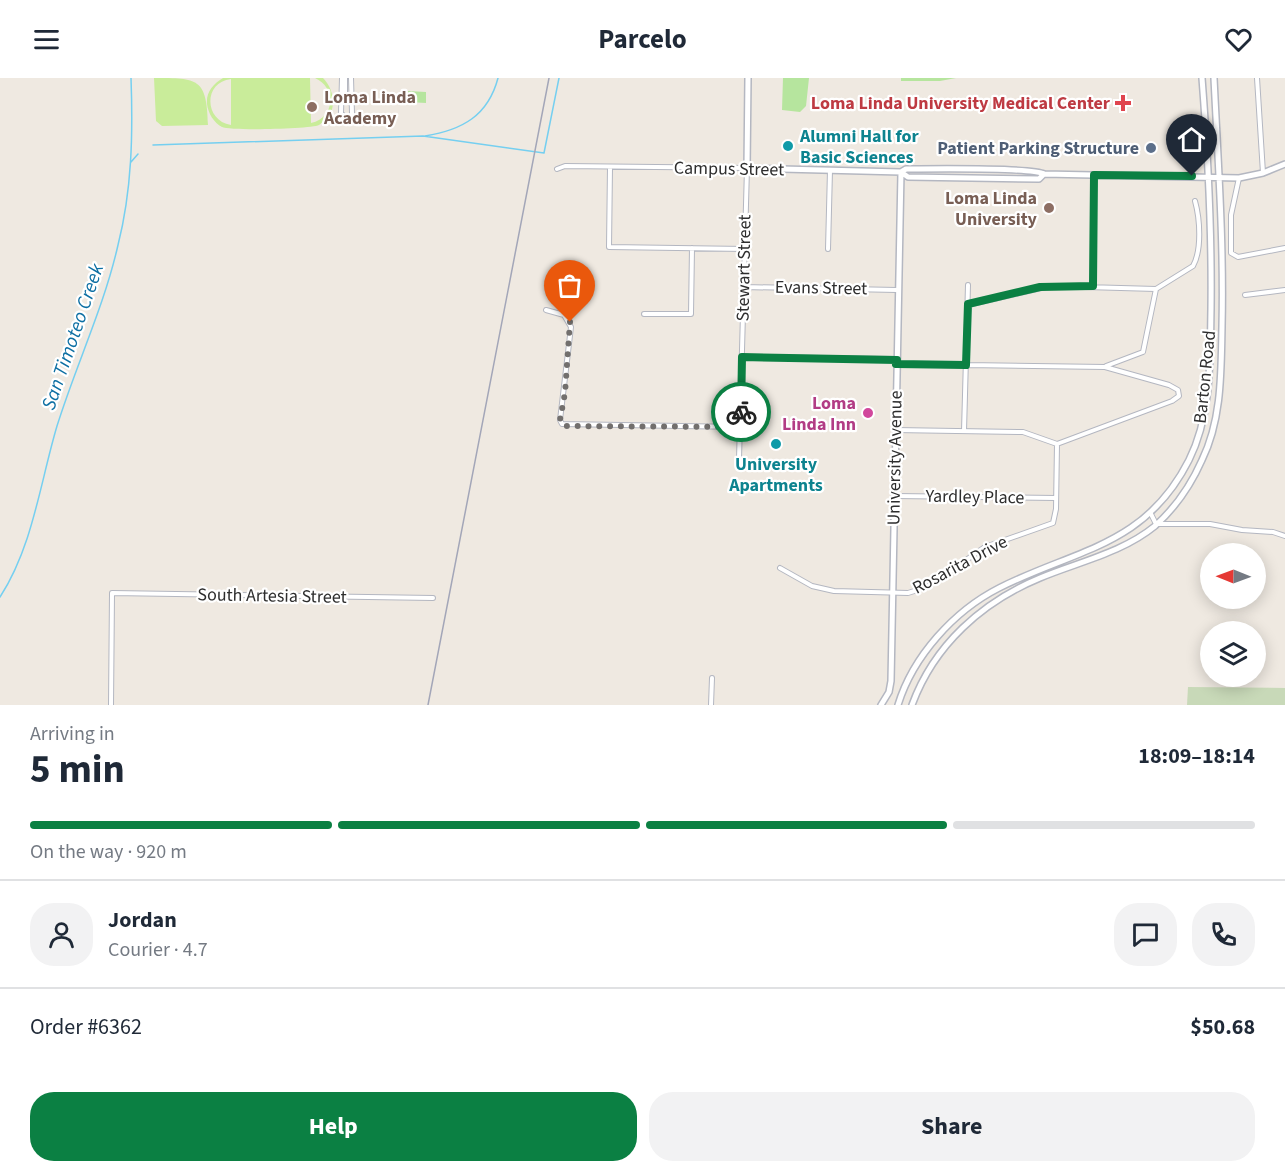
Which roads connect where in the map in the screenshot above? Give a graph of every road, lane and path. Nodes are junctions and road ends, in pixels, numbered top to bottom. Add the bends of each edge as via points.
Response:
1 (343, 78) edge
2 (351, 78) edge
3 (748, 78) edge
4 (1202, 78) edge
5 (1214, 78) edge
6 (1257, 78) edge
7 (351, 99) junction
8 (1285, 164) edge
9 (610, 167) junction
10 (747, 168) junction
11 (557, 169) dead end
12 (830, 171) junction
13 (901, 172) junction
14 (1263, 173) junction
15 (1094, 175) junction
16 (1209, 176) junction
17 (1219, 177) junction
18 (1239, 178) junction
19 (1195, 201) dead end
20 (692, 248) junction
21 (1285, 248) edge
22 (745, 249) junction
23 (828, 249) dead end
24 (968, 285) dead end
25 (1093, 286) junction
26 (744, 287) junction
27 (1156, 289) junction
28 (897, 290) junction
29 (1285, 290) edge
30 (1245, 295) dead end
31 (968, 304) junction
32 (546, 310) dead end
33 (644, 314) dead end
34 (742, 357) junction
35 (896, 362) junction
36 (966, 365) junction
37 (1105, 367) junction
38 (741, 427) junction
39 (895, 430) junction
40 (964, 431) junction
41 (1057, 444) junction
42 (739, 459) dead end
43 (894, 496) junction
44 (1056, 498) junction
45 (1151, 514) junction
46 (1156, 524) junction
47 (1285, 536) edge
48 (780, 568) dead end
49 (893, 593) junction
50 (432, 598) dead end
51 (712, 678) dead end
52 (111, 705) edge
53 (711, 705) edge
54 (881, 705) edge
55 (898, 705) edge
56 (912, 705) edge

1 - 7 street via 345,98
1 - 7 street via 342,117 352,118
2 - 7 street
3 - 10 main road, Stewart Street
4 - 16 main road, Barton Road
5 - 17 main road, Barton Road
6 - 14 street
8 - 14 main road
9 - 10 street, Campus Street
9 - 11 street, Campus Street
9 - 20 street via 609,246
10 - 12 main road, Campus Street
10 - 22 street, Stewart Street
12 - 13 main road, Campus Street
12 - 23 street
13 - 15 main road, Campus Street via 908,177 955,178
13 - 28 main road, University Avenue
14 - 18 main road
15 - 16 main road, Campus Street
15 - 25 street
16 - 17 main road
16 - 45 main road, Barton Road via 1207,396 1190,459
17 - 18 main road
17 - 46 main road, Barton Road via 1221,353 1213,429 1188,487
18 - 21 street via 1231,215 1230,246 1234,256
19 - 27 street via 1196,261
20 - 22 street
20 - 33 street via 691,314
22 - 26 street, Stewart Street
24 - 31 street
25 - 27 street
25 - 31 street via 1040,287
26 - 28 street, Evans Street
26 - 34 street, Stewart Street
27 - 37 street via 1145,350
28 - 35 main road, University Avenue
29 - 30 street
31 - 36 street
32 - 38 street via 564,315 571,327 562,423
34 - 35 street
34 - 38 street, Stewart Street
35 - 36 street
35 - 39 main road, University Avenue
36 - 37 street
36 - 40 street
37 - 41 street via 1169,386 1179,396 1172,402
38 - 42 street, Stewart Street
39 - 40 street
39 - 43 main road, University Avenue
40 - 41 street via 1023,432
41 - 44 street, Rosarita Drive
43 - 44 street, Yardley Place
43 - 49 main road, University Avenue
44 - 49 street, Rosarita Drive via 1053,523 985,548 927,587
45 - 46 street
45 - 55 main road, Barton Road via 1120,536 999,588 954,620 924,653
46 - 47 street via 1210,524
46 - 56 main road, Barton Road via 1120,547 1040,578 988,605 966,623 938,656
48 - 49 street via 812,586 834,591
49 - 54 main road, University Avenue via 891,681
50 - 52 street, South Artesia Street via 112,593
51 - 53 street

